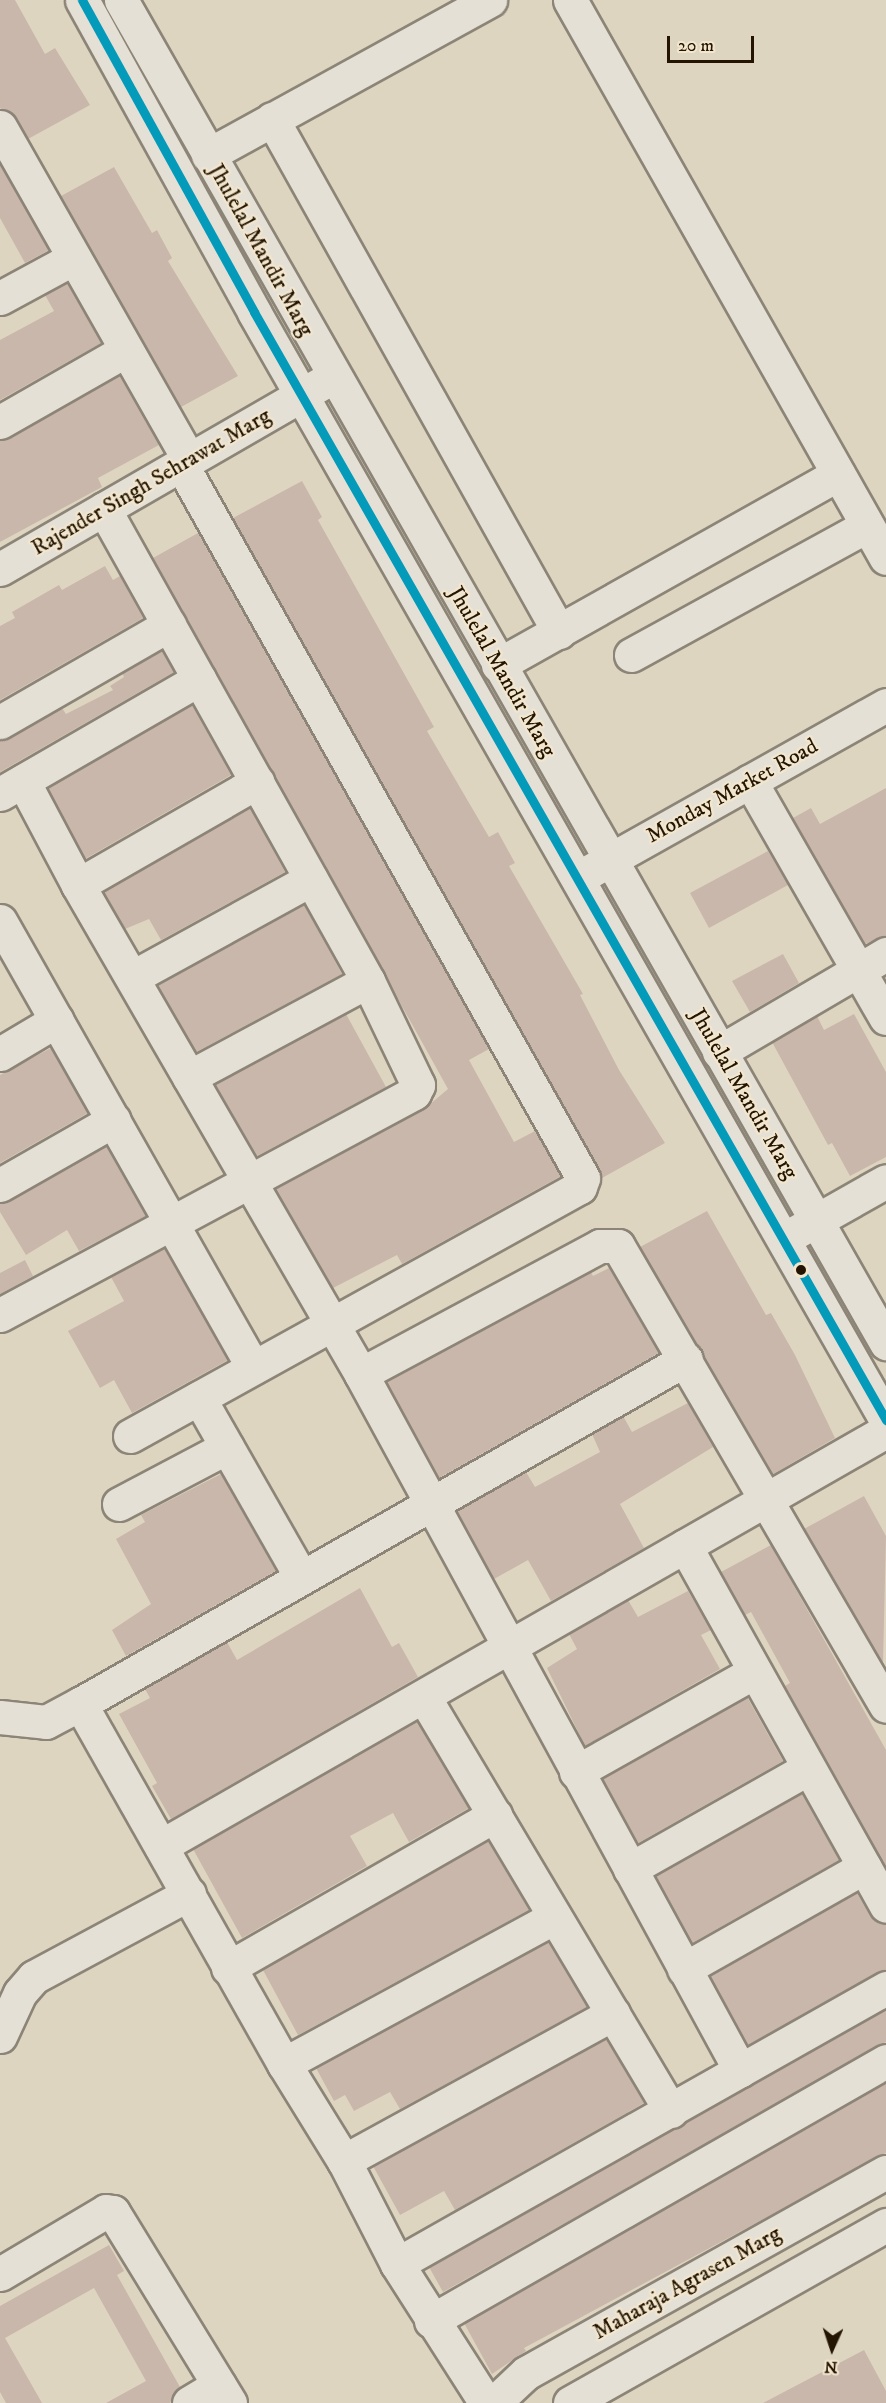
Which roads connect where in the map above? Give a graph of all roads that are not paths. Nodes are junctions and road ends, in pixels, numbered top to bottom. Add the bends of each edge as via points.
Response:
1 (82, 0) edge
2 (122, 0) edge
3 (490, 0) edge
4 (570, 0) edge
5 (272, 119) junction
6 (0, 127) edge
7 (208, 155) junction
8 (74, 258) junction
9 (0, 298) edge
10 (126, 350) junction
11 (332, 377) junction
12 (302, 395) junction
13 (0, 422) edge
14 (185, 462) junction
15 (838, 474) junction
16 (104, 509) junction
17 (867, 526) junction
18 (886, 558) edge
19 (0, 569) edge
20 (169, 625) junction
21 (559, 632) junction
22 (631, 655) dead end
23 (498, 665) junction
24 (199, 679) junction
25 (886, 705) edge
26 (0, 722) edge
27 (750, 781) junction
28 (256, 782) junction
29 (11, 787) edge
30 (610, 859) junction
31 (578, 877) junction
32 (311, 879) junction
33 (78, 885) junction
34 (1, 925) edge
35 (886, 954) edge
36 (858, 970) junction
37 (133, 977) junction
38 (368, 981) junction
39 (886, 1018) edge
40 (57, 1020) junction
41 (719, 1052) junction
42 (0, 1054) edge
43 (189, 1077) junction
44 (114, 1120) junction
45 (248, 1181) junction
46 (886, 1181) edge
47 (0, 1185) edge
48 (816, 1221) junction
49 (172, 1222) junction
50 (783, 1239) junction
51 (0, 1315) edge
52 (331, 1324) junction
53 (886, 1343) edge
54 (686, 1359) junction
55 (253, 1367) junction
56 (361, 1374) junction
57 (199, 1398) junction
58 (886, 1420) edge
59 (886, 1431) edge
60 (130, 1436) dead end
61 (227, 1447) junction
62 (766, 1499) junction
63 (119, 1504) dead end
64 (430, 1505) junction
65 (685, 1546) junction
66 (301, 1577) junction
67 (509, 1650) junction
68 (754, 1672) junction
69 (424, 1697) junction
70 (80, 1704) junction
71 (886, 1706) edge
72 (0, 1717) edge
73 (807, 1769) junction
74 (576, 1772) junction
75 (495, 1815) junction
76 (161, 1846) junction
77 (864, 1867) junction
78 (630, 1869) junction
79 (189, 1894) junction
80 (886, 1906) edge
81 (555, 1917) junction
82 (228, 1968) junction
83 (684, 1969) junction
84 (886, 1988) edge
85 (613, 2014) junction
86 (0, 2036) edge
87 (886, 2061) edge
88 (284, 2064) junction
89 (740, 2070) junction
90 (671, 2111) junction
91 (344, 2161) junction
92 (886, 2172) edge
93 (800, 2220) junction
94 (886, 2225) edge
95 (822, 2261) junction
96 (398, 2264) junction
97 (0, 2274) edge
98 (431, 2321) junction
99 (224, 2394) edge
100 (189, 2403) edge
101 (486, 2403) edge
102 (494, 2403) edge
103 (570, 2403) edge

1 - 12 street, Jhulelal Mandir Marg
2 - 7 street, Jhulelal Mandir Marg
3 - 5 street
4 - 15 street
5 - 7 street
5 - 21 street
6 - 8 street
7 - 11 street, Jhulelal Mandir Marg
8 - 9 street
8 - 10 street
10 - 13 street
10 - 14 street
11 - 12 street, Rajender Singh Sehrawat Marg
11 - 23 street, Jhulelal Mandir Marg
12 - 14 street, Rajender Singh Sehrawat Marg
12 - 31 street, Jhulelal Mandir Marg
14 - 16 street, Rajender Singh Sehrawat Marg
14 - 52 street via 583,1178 580,1187
15 - 17 street
15 - 21 street
16 - 19 street, Rajender Singh Sehrawat Marg
16 - 20 street
17 - 18 street
17 - 22 street
20 - 24 street
20 - 26 street
21 - 23 street
23 - 30 street, Jhulelal Mandir Marg
24 - 28 street
24 - 29 street
25 - 27 street, Monday Market Road
27 - 30 street, Monday Market Road
27 - 36 street
28 - 32 street
28 - 33 street
29 - 33 street
30 - 31 street, Monday Market Road
30 - 41 street, Jhulelal Mandir Marg
31 - 50 street, Jhulelal Mandir Marg
32 - 37 street
32 - 38 street
33 - 37 street
34 - 40 street
35 - 36 street
36 - 39 street
36 - 41 street
37 - 43 street
38 - 43 street
38 - 45 street via 418,1079 417,1089
40 - 42 street
40 - 44 street
41 - 48 street, Jhulelal Mandir Marg
43 - 45 street
44 - 47 street
44 - 49 street
45 - 49 street
45 - 52 street
46 - 48 street
48 - 50 street
48 - 53 street, Jhulelal Mandir Marg
49 - 51 street
49 - 55 street
50 - 58 street, Jhulelal Mandir Marg
52 - 55 street
52 - 56 street
54 - 56 street via 624,1251 608,1243
54 - 62 street
54 - 64 street
55 - 57 street
56 - 64 street
57 - 60 street
57 - 61 street
59 - 62 street
61 - 63 street
61 - 66 street
62 - 65 street
62 - 71 street
64 - 66 street
64 - 67 street
65 - 67 street
65 - 68 street
66 - 70 street
67 - 69 street
67 - 74 street
68 - 73 street
68 - 74 street
69 - 75 street
69 - 76 street
70 - 72 street via 46,1722
70 - 76 street
73 - 77 street
73 - 78 street
74 - 78 street
75 - 81 street
75 - 82 street
76 - 79 street
77 - 80 street
77 - 83 street
78 - 83 street
79 - 82 street
79 - 86 street via 34,1977 20,1993
81 - 85 street
81 - 88 street
82 - 88 street
83 - 89 street
84 - 89 street
85 - 90 street
85 - 91 street
87 - 98 street
88 - 91 street
89 - 90 street
90 - 96 street
91 - 96 street
92 - 93 street, Maharaja Agrasen Marg
93 - 95 street
93 - 102 street, Maharaja Agrasen Marg via 526,2373
94 - 95 street, Maharaja Agrasen Marg
95 - 103 street, Maharaja Agrasen Marg
96 - 98 street
97 - 99 street via 106,2211 113,2212
98 - 101 street
99 - 100 street

